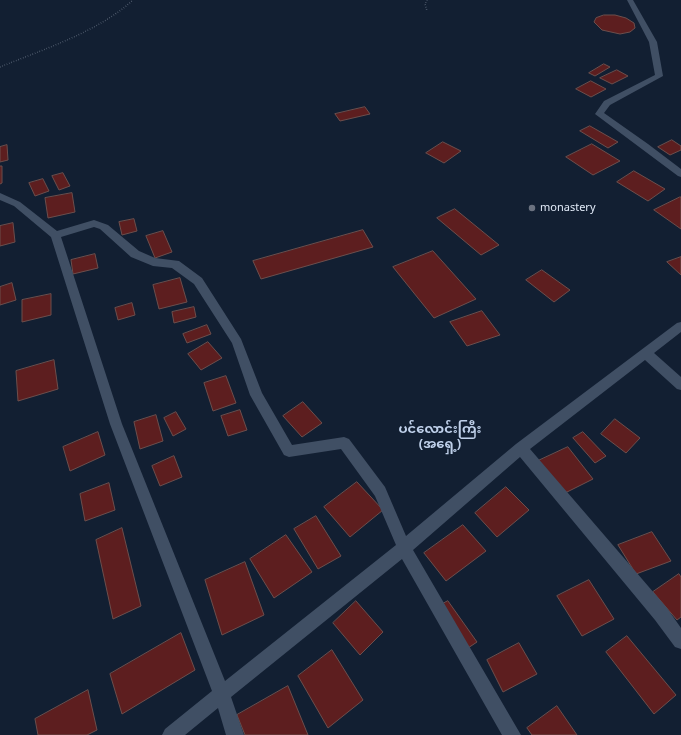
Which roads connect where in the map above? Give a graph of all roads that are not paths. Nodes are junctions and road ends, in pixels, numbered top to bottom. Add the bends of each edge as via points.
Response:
1 (630, 0) edge
2 (681, 174) edge
3 (0, 196) edge
4 (54, 235) junction
5 (681, 326) edge
6 (646, 352) junction
7 (681, 385) edge
8 (521, 448) junction
9 (404, 548) junction
10 (681, 641) edge
11 (222, 694) junction
12 (171, 735) edge
13 (235, 735) edge
14 (512, 735) edge

1 - 2 street via 653,42 659,76 607,103 598,114
3 - 4 street via 17,204
4 - 9 street via 94,223 104,227 135,254 153,262 175,264 198,281 237,342 256,395 289,451 344,443 380,492
4 - 11 street via 116,424
5 - 6 street
6 - 7 street
6 - 8 street
8 - 9 street
8 - 10 street
9 - 11 street
9 - 14 street
11 - 12 street
11 - 13 street

